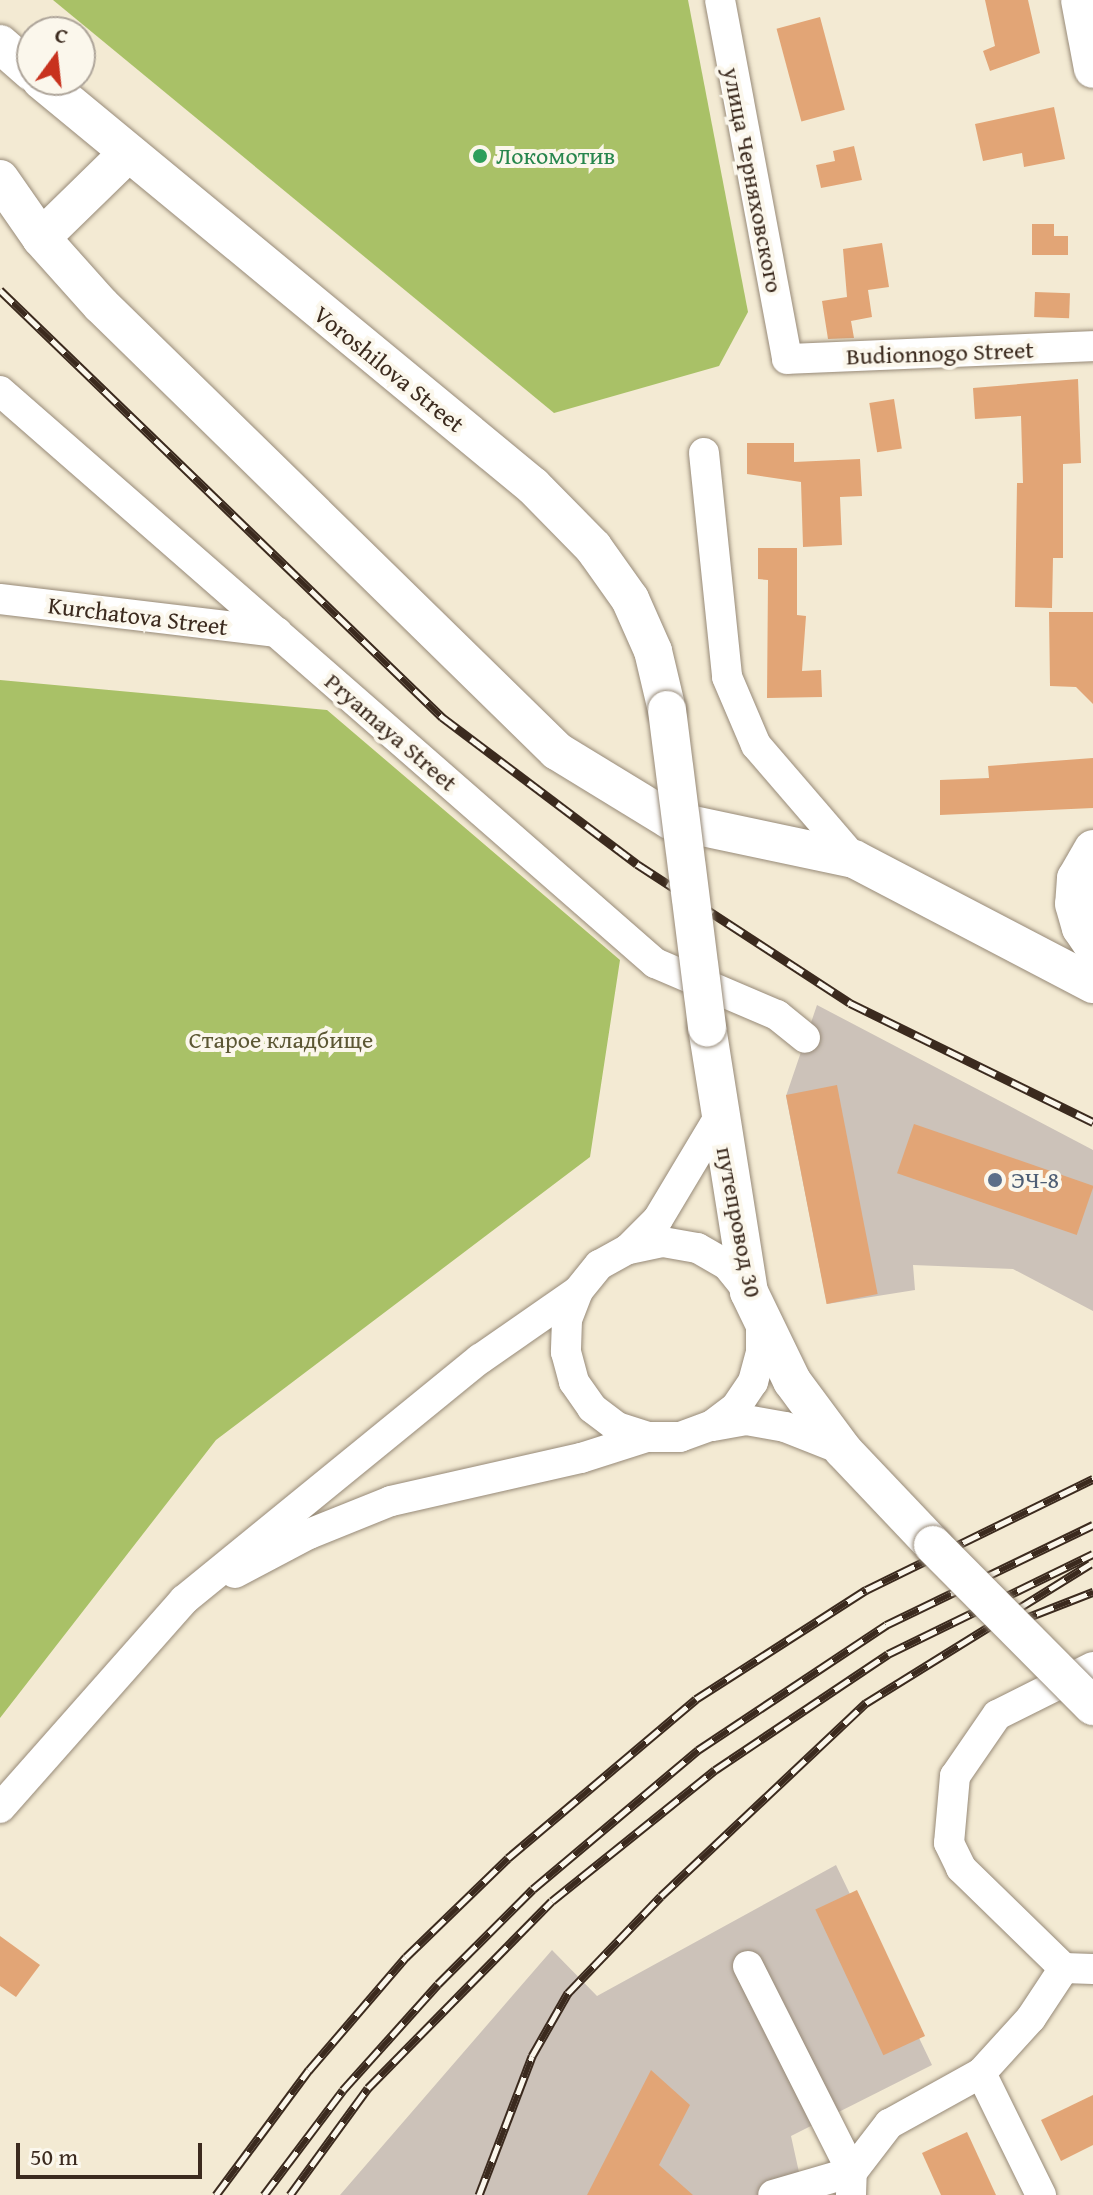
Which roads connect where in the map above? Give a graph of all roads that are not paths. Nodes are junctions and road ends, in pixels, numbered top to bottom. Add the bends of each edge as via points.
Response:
1 (720, 0) edge
2 (1085, 3) edge
3 (0, 44) edge
4 (16, 58) edge
5 (1093, 69) edge
6 (59, 96) edge
7 (126, 155) junction
8 (0, 179) edge
9 (41, 238) junction
10 (1093, 346) edge
11 (787, 359) joint
12 (0, 391) edge
13 (704, 453) dead end
14 (0, 599) edge
15 (277, 632) junction
16 (667, 710) joint
17 (1093, 849) edge
18 (854, 859) junction
19 (1093, 946) edge
20 (1044, 958) junction
21 (1093, 962) edge
22 (1093, 984) edge
23 (805, 1038) dead end
24 (719, 1117) junction
25 (628, 1249) junction
26 (578, 1291) junction
27 (755, 1306) junction
28 (711, 1426) junction
29 (647, 1437) junction
30 (843, 1450) junction
31 (184, 1600) junction
32 (1093, 1667) edge
33 (1093, 1706) edge
34 (0, 1808) edge
35 (748, 1966) dead end
36 (1079, 1968) edge
37 (981, 2073) junction
38 (851, 2184) edge
39 (773, 2195) edge
40 (1041, 2195) edge

1 - 11 street, улица Черняховского
2 - 5 main road
3 - 4 main road
6 - 7 main road, Voroshilova Street
7 - 9 main road
7 - 16 main road, Voroshilova Street via 533,486 593,547 630,599 653,651
8 - 9 main road
9 - 18 main road via 101,305 557,751 670,820
10 - 11 street, Budionnogo Street
12 - 15 street, Pryamaya Street
13 - 18 street via 727,677 756,745
14 - 15 street, Kurchatova Street
15 - 23 street, Pryamaya Street via 655,963 777,1015
16 - 24 main road, путепровод 30, bridge
17 - 19 main road via 1076,878 1074,904
18 - 20 main road
20 - 21 street
20 - 22 main road
24 - 25 street via 658,1219
24 - 27 main road, путепровод 30
25 - 26 street via 599,1265
25 - 27 street via 662,1242 697,1248 727,1265
26 - 29 street via 567,1320 566,1352 574,1382 592,1408 617,1427
26 - 31 street via 480,1359
27 - 28 street via 761,1352 753,1382 736,1407
27 - 30 main road, путепровод 30 via 792,1381
28 - 29 street via 680,1437
28 - 30 street via 746,1420 785,1427
29 - 31 street via 581,1458 391,1501 309,1534
30 - 33 main road, путепровод 30, bridge
31 - 34 street
32 - 36 street via 997,1715 955,1776 949,1843 961,1868
35 - 38 street
36 - 37 street
37 - 38 street via 889,2124
37 - 40 street
38 - 39 street

